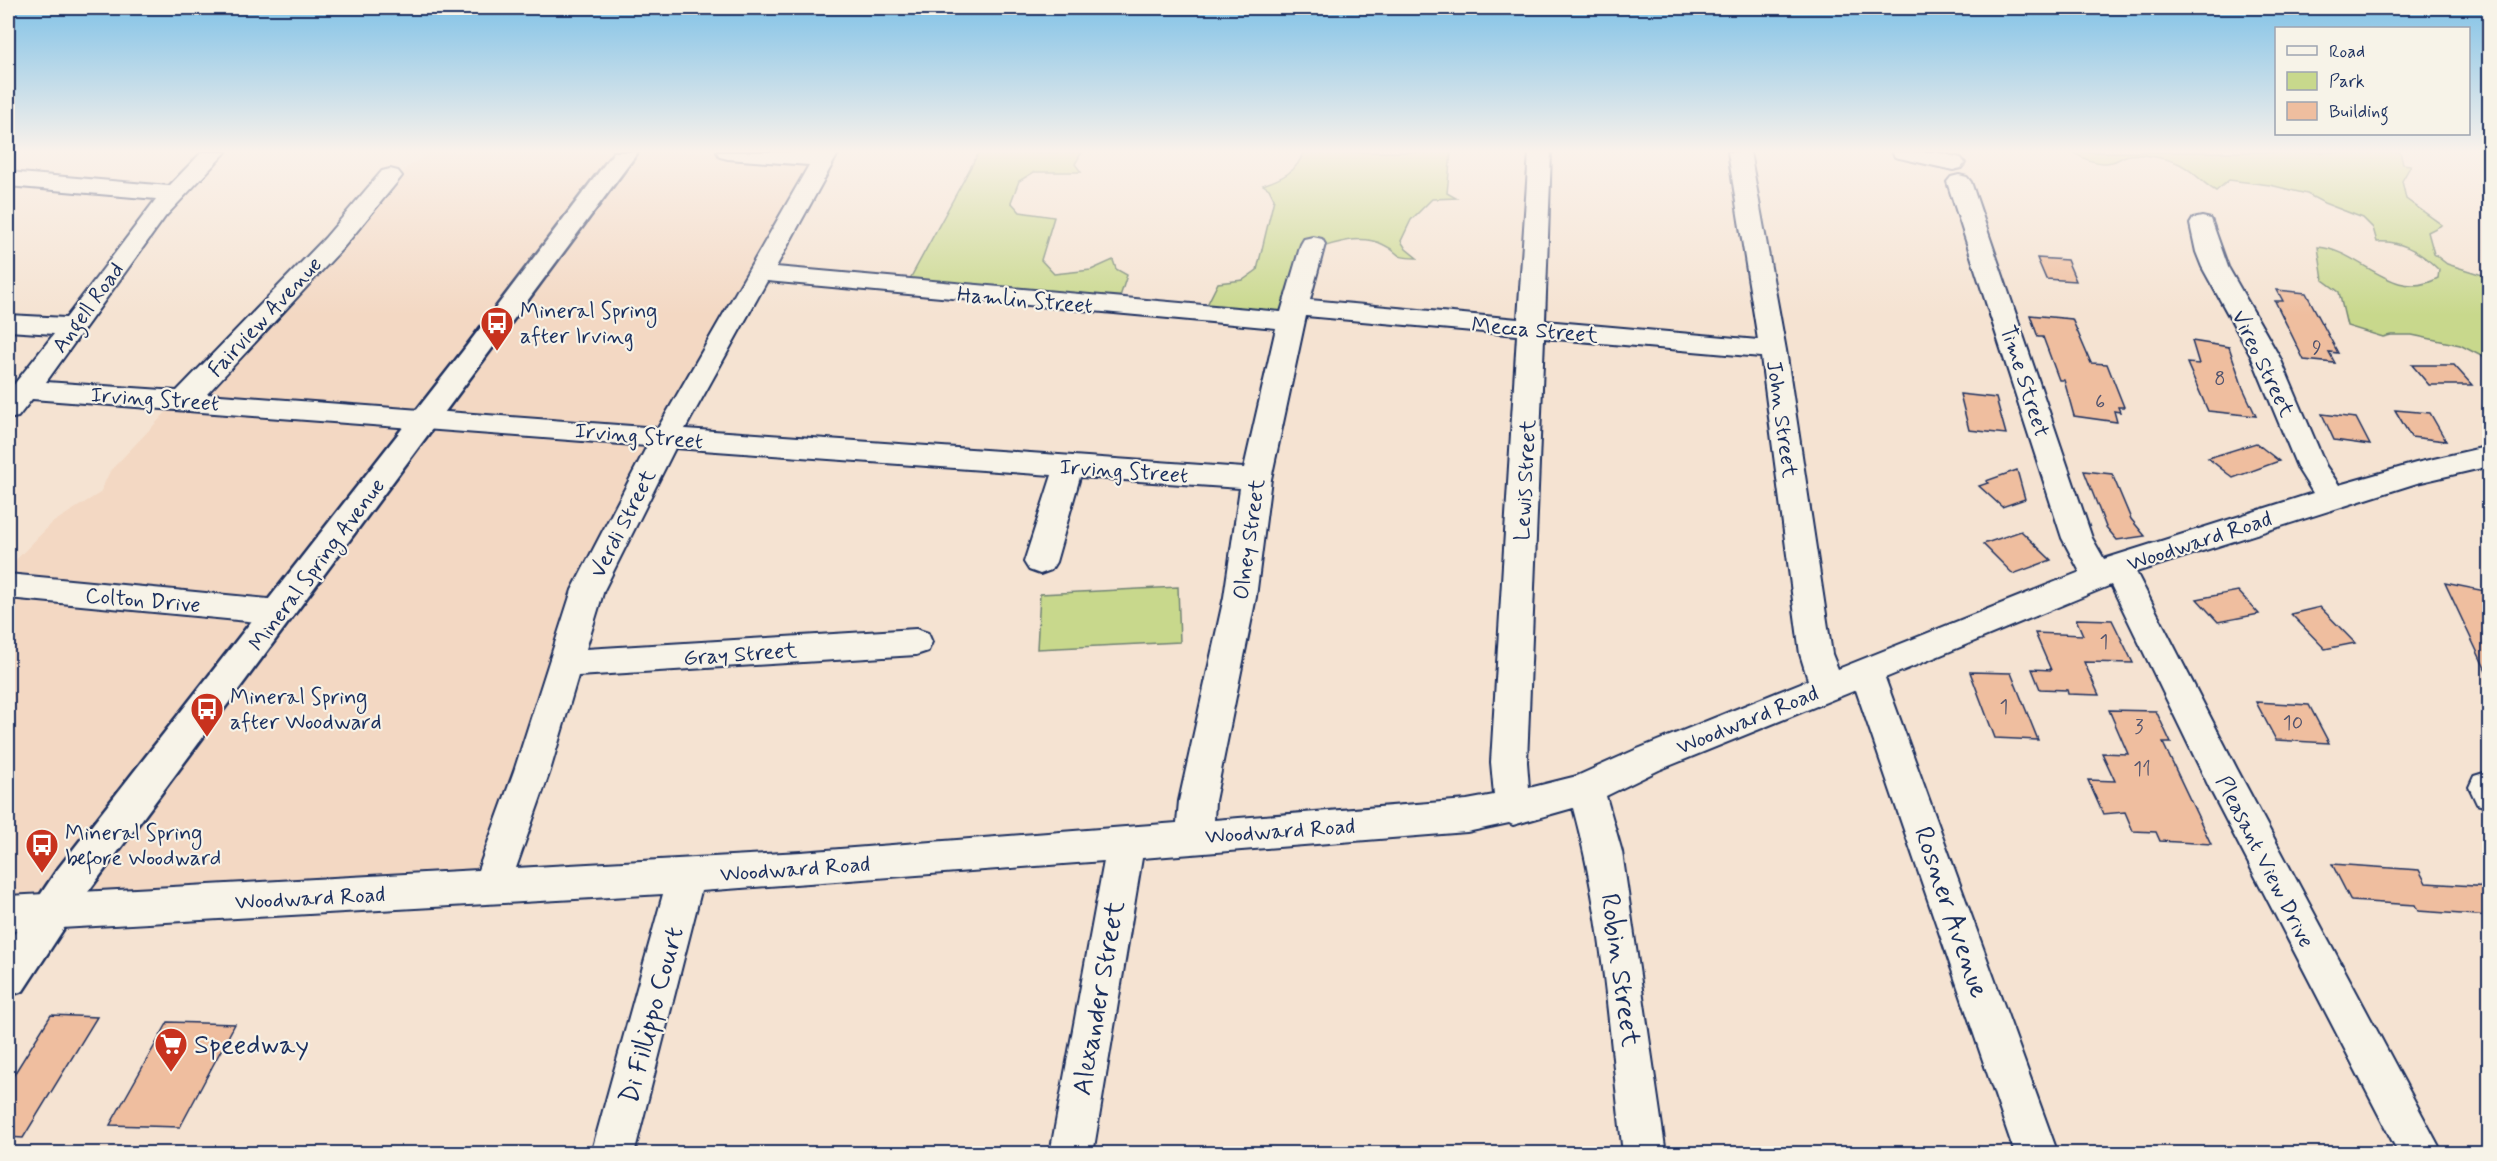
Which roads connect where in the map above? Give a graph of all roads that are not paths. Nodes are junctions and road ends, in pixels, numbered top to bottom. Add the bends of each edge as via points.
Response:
1 (162, 206) edge
2 (365, 206) edge
3 (585, 206) edge
4 (797, 206) edge
5 (1537, 206) edge
6 (1748, 206) edge
7 (1968, 206) edge
8 (2202, 224) dead end
9 (1313, 244) dead end
10 (759, 273) junction
11 (1294, 314) junction
12 (8, 323) edge
13 (73, 327) junction
14 (1530, 328) junction
15 (1773, 350) junction
16 (16, 399) edge
17 (184, 400) junction
18 (426, 419) junction
19 (666, 438) junction
20 (2490, 456) edge
21 (1069, 466) junction
22 (1256, 479) junction
23 (2333, 499) junction
24 (1040, 562) dead end
25 (2108, 572) junction
26 (8, 586) edge
27 (279, 612) junction
28 (916, 642) dead end
29 (564, 664) junction
30 (1865, 671) junction
31 (1827, 686) junction
32 (1586, 789) junction
33 (1513, 809) junction
34 (1194, 837) junction
35 (1126, 843) junction
36 (687, 875) junction
37 (490, 887) junction
38 (58, 911) junction
39 (8, 914) edge
40 (8, 977) edge
41 (612, 1154) edge
42 (1071, 1154) edge
43 (1645, 1154) edge
44 (2037, 1154) edge
45 (2422, 1154) edge

1 - 13 street, Angell Road
2 - 17 street, Fairview Avenue
3 - 18 main road, Mineral Spring Avenue
4 - 10 street, Verdi Street
5 - 14 street, Lewis Street
6 - 15 street, John Street
7 - 25 street, Time Street via 2077,538
8 - 23 street, Vireo Street via 2208,252 2266,358 2313,469
9 - 11 street, Olney Street
10 - 11 street, Hamlin Street
10 - 19 street, Verdi Street
11 - 14 street, Mecca Street
11 - 22 street, Olney Street
12 - 13 street
13 - 16 street, Angell Road
14 - 15 street, Mecca Street
14 - 33 street, Lewis Street via 1509,762
15 - 31 street, John Street via 1815,654
16 - 17 street, Irving Street
17 - 18 street, Irving Street
18 - 19 street, Irving Street
18 - 27 main road, Mineral Spring Avenue
19 - 21 street, Irving Street
19 - 29 street, Verdi Street via 588,590
20 - 23 street, Woodward Road
21 - 22 street, Irving Street
21 - 24 street
22 - 34 street, Olney Street via 1240,597 1197,801
23 - 25 street, Woodward Road
25 - 30 street, Woodward Road
25 - 45 street, Pleasant View Drive via 2235,801
26 - 27 street, Colton Drive
27 - 38 main road, Mineral Spring Avenue
28 - 29 street, Gray Street
29 - 37 street, Verdi Street via 532,771
30 - 31 street, Woodward Road
30 - 44 street, Rosner Avenue
31 - 32 street, Woodward Road
32 - 33 street, Woodward Road
32 - 43 street, Robin Street via 1604,852
33 - 34 street, Woodward Road
34 - 35 street, Woodward Road
35 - 36 street, Woodward Road
35 - 42 street, Alexander Street
36 - 37 street, Woodward Road
36 - 41 street, Di Fillippo Court
37 - 38 street, Woodward Road
38 - 39 street, Woodward Road
38 - 40 main road, Mineral Spring Avenue

